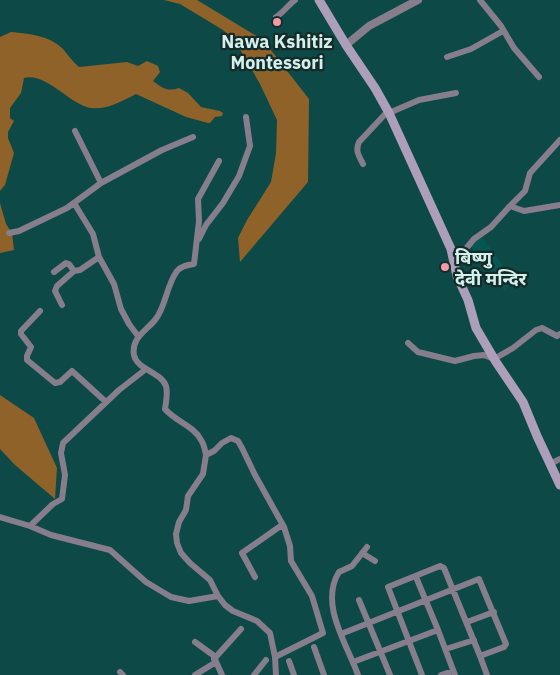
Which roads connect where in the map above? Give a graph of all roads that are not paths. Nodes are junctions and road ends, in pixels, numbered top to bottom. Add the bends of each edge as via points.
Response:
1 (296, 0) edge
2 (319, 0) edge
3 (418, 0) edge
4 (480, 0) edge
5 (276, 17) dead end
6 (503, 31) junction
7 (346, 44) junction
8 (447, 57) dead end
9 (538, 77) dead end
10 (456, 93) dead end
11 (389, 112) junction
12 (246, 117) dead end
13 (75, 131) dead end
14 (193, 137) dead end
15 (560, 140) edge
16 (219, 161) dead end
17 (363, 164) dead end
18 (101, 183) junction
19 (74, 203) junction
20 (560, 205) edge
21 (510, 206) junction
22 (9, 233) dead end
23 (196, 244) junction
24 (99, 257) junction
25 (454, 263) junction
26 (74, 271) junction
27 (54, 272) dead end
28 (62, 305) dead end
29 (40, 311) dead end
30 (560, 334) edge
31 (138, 336) junction
32 (408, 343) dead end
33 (494, 358) junction
34 (146, 369) junction
35 (106, 402) junction
36 (206, 455) junction
37 (560, 459) edge
38 (550, 464) junction
39 (560, 484) edge
40 (0, 516) edge
41 (282, 525) junction
42 (30, 526) junction
43 (367, 546) dead end
44 (362, 553) junction
45 (375, 561) dead end
46 (416, 576) junction
47 (255, 577) dead end
48 (454, 590) junction
49 (218, 596) junction
50 (360, 600) dead end
51 (426, 600) junction
52 (398, 611) junction
53 (494, 612) junction
54 (467, 622) junction
55 (368, 623) junction
56 (242, 629) dead end
57 (438, 630) junction
58 (341, 634) junction
59 (474, 640) junction
60 (409, 641) junction
61 (195, 642) dead end
62 (314, 647) dead end
63 (446, 649) junction
64 (380, 652) junction
65 (480, 656) junction
66 (275, 657) junction
67 (215, 660) junction
68 (266, 660) dead end
69 (289, 661) dead end
70 (354, 662) junction
71 (454, 673) edge
72 (194, 675) edge
73 (222, 675) edge
74 (254, 675) edge
75 (276, 675) edge
76 (294, 675) edge
77 (324, 675) edge
78 (358, 675) edge
79 (390, 675) edge
80 (422, 675) edge
81 (441, 675) edge
82 (487, 675) edge

1 - 5 street
2 - 7 main road
3 - 7 street via 369,26
4 - 6 street
6 - 8 street via 471,49
6 - 9 street
7 - 11 main road
10 - 11 street via 418,100
11 - 17 street via 356,148
11 - 25 main road via 451,249
12 - 23 street via 250,146 240,176
13 - 18 street
14 - 18 street
15 - 21 street via 530,173 525,190
16 - 23 street via 198,199
18 - 19 street
19 - 22 street
19 - 24 street via 94,234
20 - 21 street via 524,211
21 - 25 street via 491,227 474,238
23 - 31 street via 194,264 177,270 156,320
24 - 26 street
24 - 31 street via 114,284 121,309
25 - 33 main road via 476,328
26 - 27 street via 66,263
26 - 28 street via 54,290
29 - 35 street via 21,331 31,347 27,360 55,383 72,371
30 - 33 street via 557,336 542,328 536,330
31 - 34 street via 134,354
32 - 33 street via 418,352 455,361 484,355
33 - 38 main road via 523,402
34 - 35 street
34 - 36 street via 163,381 167,388 165,409 201,439
35 - 42 street via 63,443 62,499
36 - 41 street via 228,439 238,441
36 - 49 street via 203,474 188,496 176,534 181,553 210,580
37 - 38 street
38 - 39 main road
40 - 42 street
41 - 47 street via 242,552
41 - 66 street via 290,546 291,561 312,596 323,633
42 - 49 street via 51,535 110,550 153,588 171,596 190,601
43 - 44 street
44 - 45 street
44 - 58 street via 352,566 340,572 336,582 333,603
46 - 48 street via 442,566
46 - 51 street
46 - 52 street via 388,587
48 - 51 street
48 - 53 street via 479,580
48 - 54 street
49 - 66 street via 233,611 256,621 270,633
50 - 55 street
51 - 52 street
51 - 57 street
52 - 55 street
52 - 60 street
53 - 54 street
53 - 65 street via 506,645
54 - 59 street
55 - 58 street
55 - 64 street
56 - 67 street
57 - 60 street
57 - 63 street
58 - 70 street
59 - 63 street
59 - 65 street
60 - 64 street
60 - 80 street
61 - 67 street
62 - 77 street
63 - 71 street
64 - 70 street
64 - 79 street
65 - 82 street
66 - 75 street
67 - 72 street
67 - 73 street
68 - 74 street
69 - 76 street
70 - 78 street
71 - 81 street

